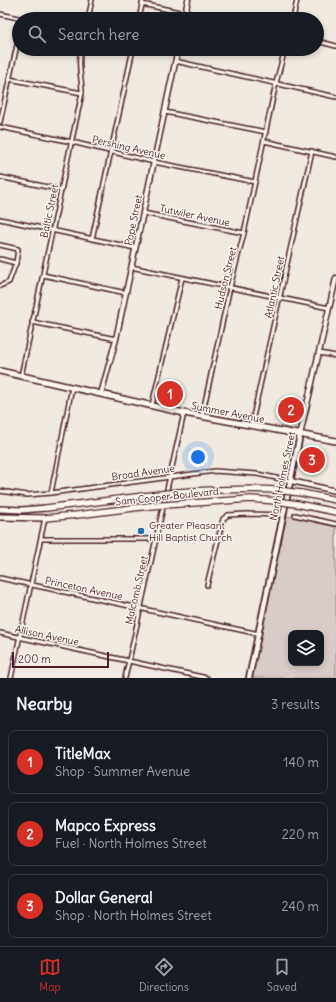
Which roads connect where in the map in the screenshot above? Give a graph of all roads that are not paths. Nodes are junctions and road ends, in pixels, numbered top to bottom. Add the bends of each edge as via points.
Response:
1 (92, 0) edge
2 (143, 0) edge
3 (188, 0) edge
4 (297, 0) edge
5 (142, 4) junction
6 (89, 12) edge
7 (140, 12) edge
8 (177, 12) edge
9 (186, 12) edge
10 (294, 12) edge
11 (0, 14) edge
12 (12, 17) edge
13 (324, 43) edge
14 (336, 46) edge
15 (14, 56) edge
16 (80, 56) edge
17 (132, 56) edge
18 (176, 56) edge
19 (283, 56) edge
20 (175, 61) junction
21 (10, 78) junction
22 (276, 83) junction
23 (82, 93) junction
24 (336, 97) edge
25 (165, 112) junction
26 (0, 122) edge
27 (0, 127) edge
28 (266, 132) junction
29 (264, 141) junction
30 (72, 142) junction
31 (112, 151) junction
32 (312, 151) junction
33 (336, 157) edge
34 (154, 162) junction
35 (0, 177) edge
36 (255, 182) junction
37 (62, 190) junction
38 (143, 213) junction
39 (0, 219) edge
40 (53, 231) junction
41 (244, 233) junction
42 (92, 239) junction
43 (0, 245) edge
44 (135, 248) junction
45 (0, 259) edge
46 (16, 263) junction
47 (131, 267) junction
48 (43, 276) junction
49 (182, 278) junction
50 (336, 278) edge
51 (0, 286) edge
52 (230, 287) junction
53 (335, 288) edge
54 (126, 293) junction
55 (280, 298) junction
56 (329, 308) junction
57 (32, 322) junction
58 (116, 339) junction
59 (319, 353) junction
60 (336, 356) edge
61 (0, 371) edge
62 (20, 376) junction
63 (72, 388) junction
64 (101, 394) junction
65 (152, 405) junction
66 (184, 413) junction
67 (202, 416) junction
68 (251, 426) junction
69 (300, 435) junction
70 (336, 441) edge
71 (170, 476) junction
72 (291, 481) junction
73 (0, 491) edge
74 (336, 491) edge
75 (51, 493) junction
76 (336, 500) edge
77 (46, 508) joint
78 (0, 509) edge
79 (336, 512) edge
80 (283, 515) junction
81 (295, 515) dead end
82 (0, 518) edge
83 (45, 518) junction
84 (336, 524) edge
85 (41, 539) junction
86 (156, 539) junction
87 (0, 578) edge
88 (31, 584) junction
89 (207, 585) dead end
90 (140, 608) junction
91 (0, 633) edge
92 (259, 634) junction
93 (20, 637) junction
94 (129, 661) junction
95 (11, 678) edge
96 (125, 678) edge
97 (207, 678) edge
98 (249, 678) edge

1 - 6 street
2 - 5 street
3 - 9 street
4 - 10 street
5 - 7 street
5 - 8 street
11 - 12 street
13 - 14 street
15 - 21 street
16 - 23 street, Baltic Street via 78,64
17 - 31 street
18 - 20 street, Pope Street
19 - 22 street, Hudson Street
20 - 22 street
20 - 25 street, Pope Street
21 - 23 street
21 - 26 street
22 - 24 street
22 - 28 street, Hudson Street
23 - 30 street, Baltic Street
25 - 28 street
25 - 34 street, Pope Street
27 - 30 street, Pershing Avenue
28 - 29 street, Hudson Street
29 - 32 street
29 - 36 street, Hudson Street
30 - 31 street, Pershing Avenue
30 - 37 street, Baltic Street
31 - 34 street, Pershing Avenue
31 - 42 street
32 - 33 street
32 - 55 street, Atlantic Street
34 - 36 street, Pershing Avenue
34 - 38 street, Pope Street
35 - 37 street
36 - 41 street, Hudson Street
37 - 40 street, Baltic Street
38 - 41 street, Tutwiler Avenue
38 - 44 street, Pope Street
39 - 40 street
40 - 42 street
40 - 48 street, Baltic Street
41 - 52 street, Hudson Street
42 - 44 street
43 - 46 street via 18,249
44 - 47 street, Pope Street
45 - 46 street
46 - 51 street via 9,282
47 - 49 street
47 - 54 street, Pope Street
48 - 54 street
48 - 57 street, Baltic Street
49 - 52 street
49 - 65 street
50 - 53 street, North Holmes Street
52 - 55 street
52 - 67 street, Hudson Street
53 - 56 street, North Holmes Street
54 - 58 street, Pope Street
55 - 56 street
55 - 68 street, Atlantic Street
56 - 59 street, North Holmes Street
57 - 58 street
57 - 62 street, Baltic Street
58 - 64 street, Pope Street
59 - 60 street
59 - 69 street, North Holmes Street
61 - 62 main road, Summer Avenue
62 - 63 main road, Summer Avenue
63 - 64 main road, Summer Avenue
63 - 75 street
64 - 65 main road, Summer Avenue
65 - 66 main road, Summer Avenue
66 - 67 main road, Summer Avenue
66 - 71 street, Malcomb Street
67 - 68 main road, Summer Avenue
68 - 69 main road, Summer Avenue
69 - 70 main road, Summer Avenue
69 - 72 main road, North Holmes Street
71 - 72 street, Broad Avenue via 221,471 257,474
71 - 75 street, Broad Avenue
71 - 86 street, Malcomb Street
72 - 74 street, Broad Avenue
72 - 80 main road, North Holmes Street
73 - 75 street, Broad Avenue via 28,495
76 - 77 highway, Sam Cooper Boulevard, bridge via 301,493 250,488 178,492
77 - 78 main road, Sam Cooper Boulevard
79 - 83 highway, Sam Cooper Boulevard, bridge via 297,504 251,499 149,506
80 - 89 street via 228,515 223,519
80 - 92 main road, North Holmes Street
81 - 84 street
82 - 83 main road, Sam Cooper Boulevard
83 - 85 street
85 - 86 street
85 - 88 street
86 - 90 street, Malcomb Street
87 - 88 street, Princeton Avenue
88 - 90 street, Princeton Avenue
88 - 93 street
90 - 92 street, Princeton Avenue
90 - 94 street, Malcomb Street
91 - 93 street, Allison Avenue
92 - 98 main road, North Holmes Street
93 - 94 street, Allison Avenue
93 - 95 street
94 - 96 street, Malcomb Street
94 - 97 street, Allison Avenue

